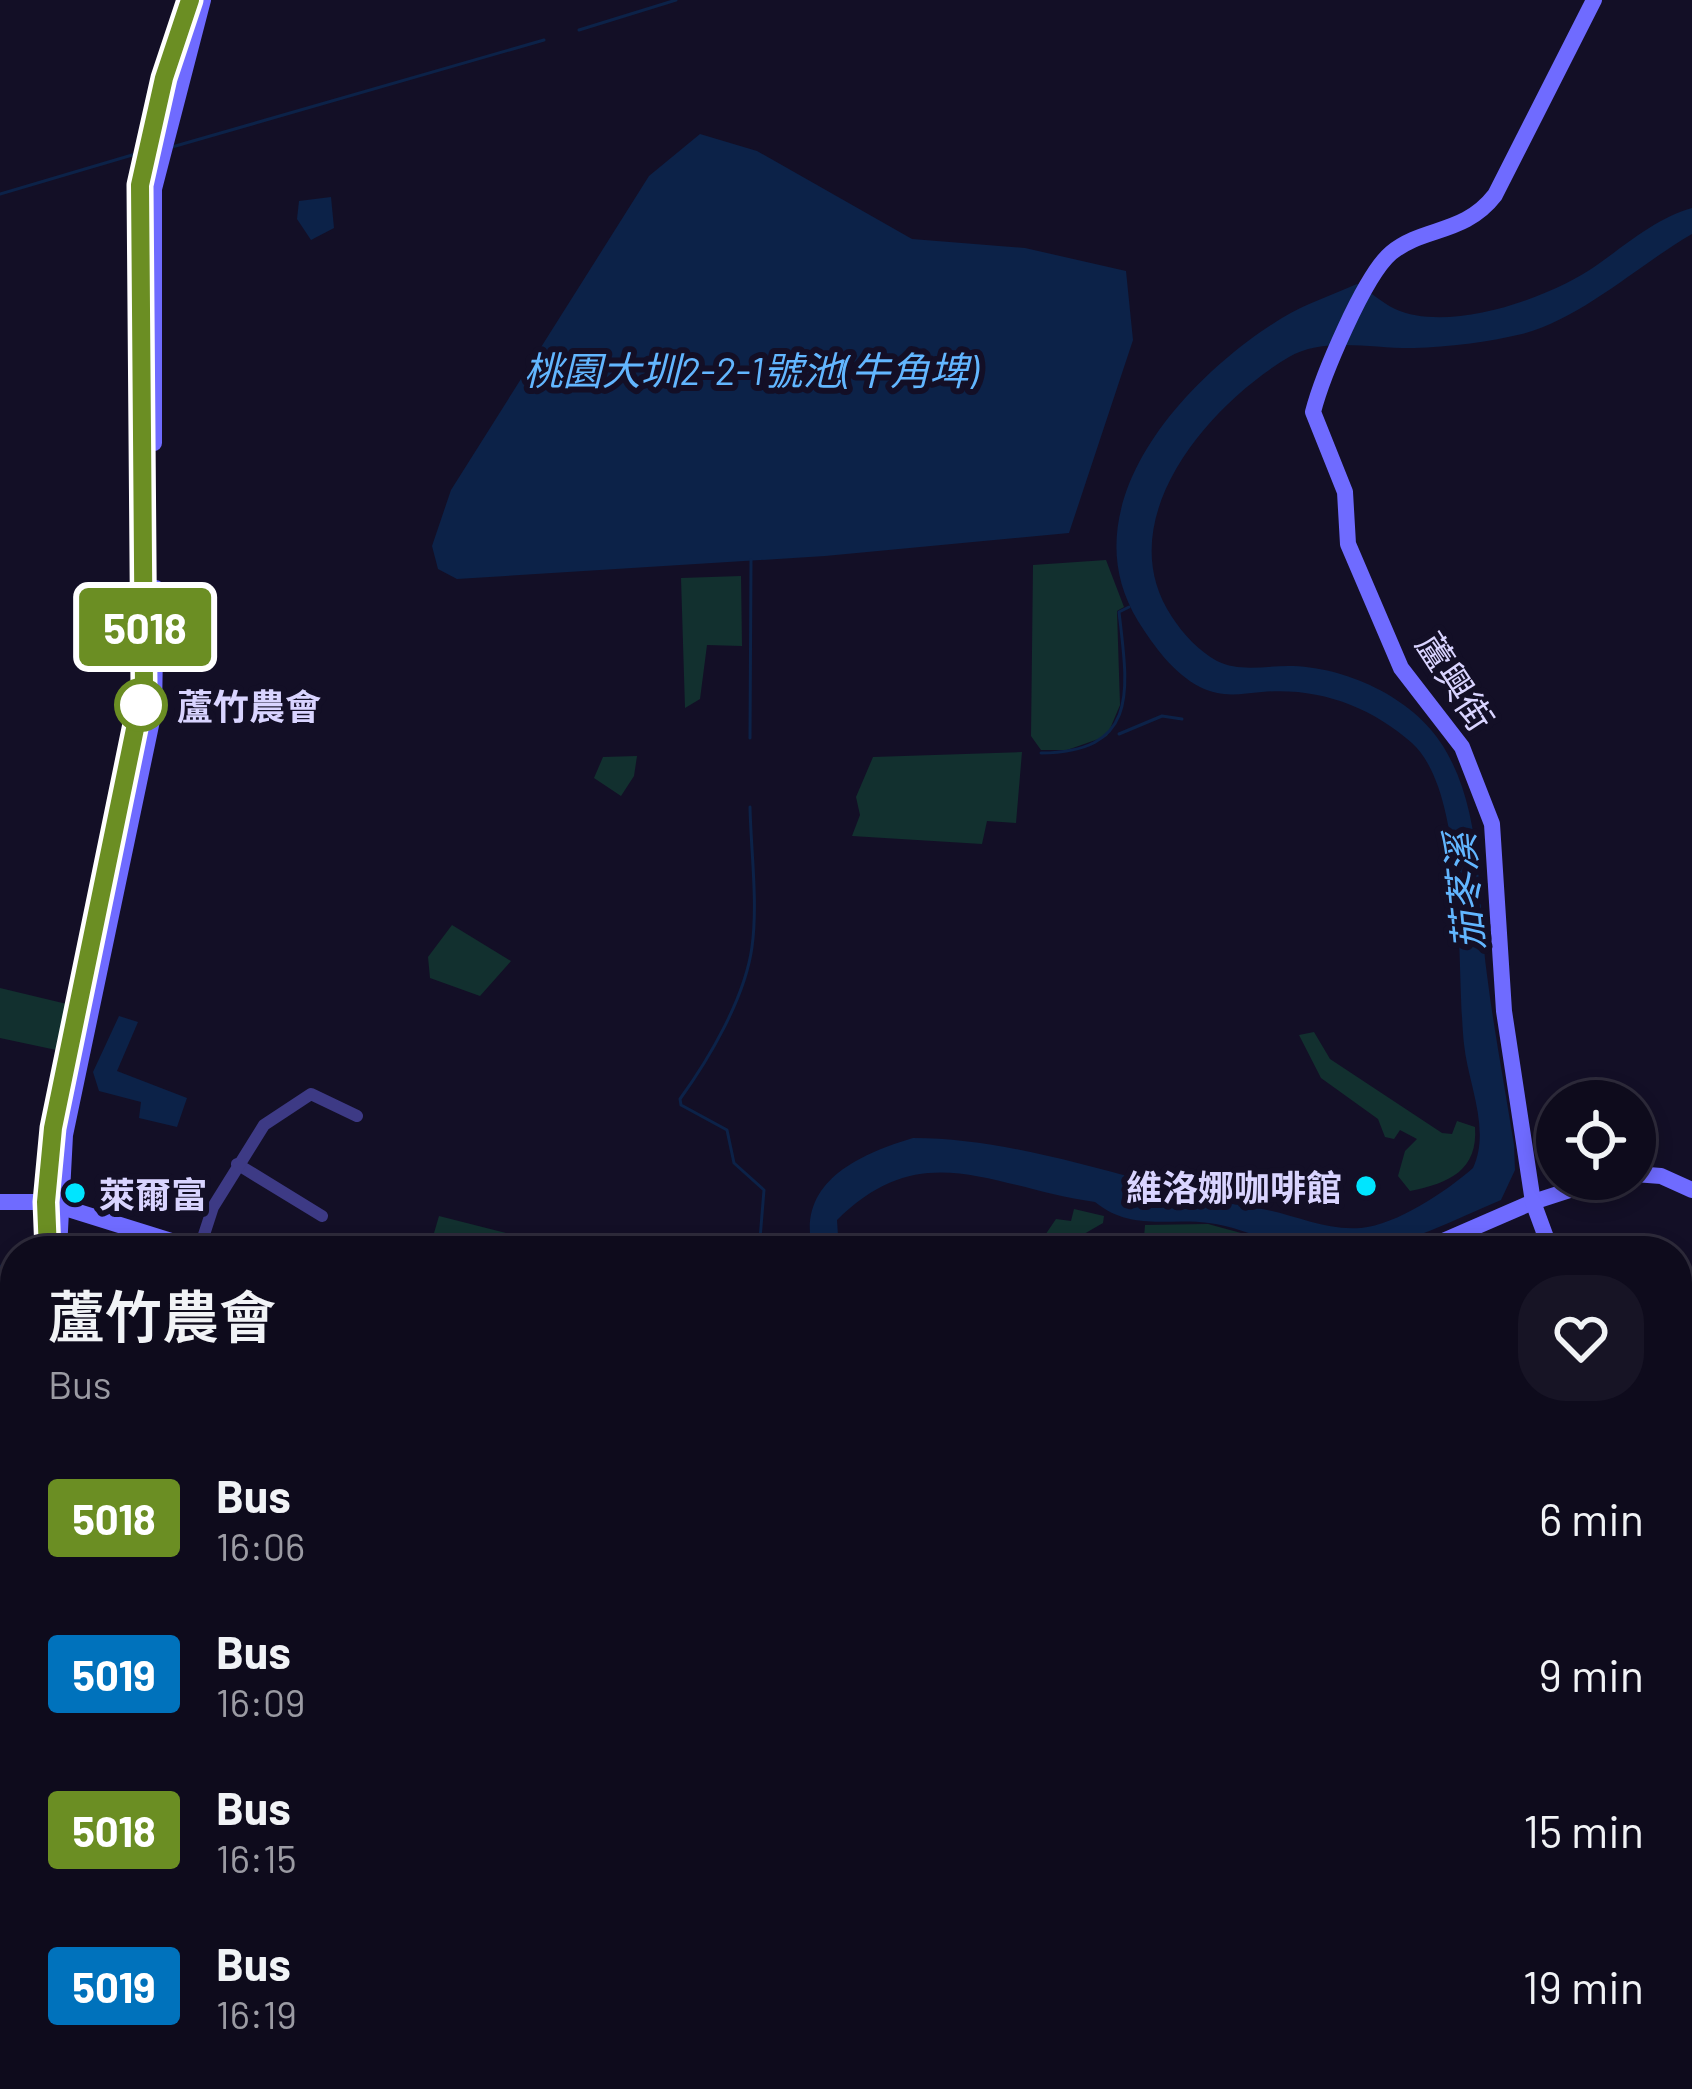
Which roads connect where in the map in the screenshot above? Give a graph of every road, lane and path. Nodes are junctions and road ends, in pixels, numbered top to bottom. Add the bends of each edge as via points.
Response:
1 (190, 0) edge
2 (203, 0) edge
3 (1594, 0) edge
4 (356, 1116) dead end
5 (237, 1164) junction
6 (1656, 1176) edge
7 (1692, 1190) edge
8 (1539, 1200) edge
9 (0, 1202) edge
10 (1533, 1202) junction
11 (52, 1204) junction
12 (322, 1216) dead end
13 (49, 1236) edge
14 (57, 1236) edge
15 (156, 1236) edge
16 (205, 1236) edge
17 (1455, 1236) edge
18 (1545, 1236) edge

1 - 11 street via 140,185 144,685 71,1028
2 - 11 street via 154,189 156,696
3 - 10 street, 蘆興街 via 1542,111 1480,215 1391,253 1334,353 1313,412 1345,492 1348,544 1401,668 1462,747 1492,824 1504,1011
4 - 5 street via 311,1094 264,1125
5 - 12 street
5 - 16 street
6 - 7 street
8 - 10 street
9 - 11 street
10 - 17 street
10 - 18 street, 蘆興街
11 - 13 street
11 - 14 street
11 - 15 street

